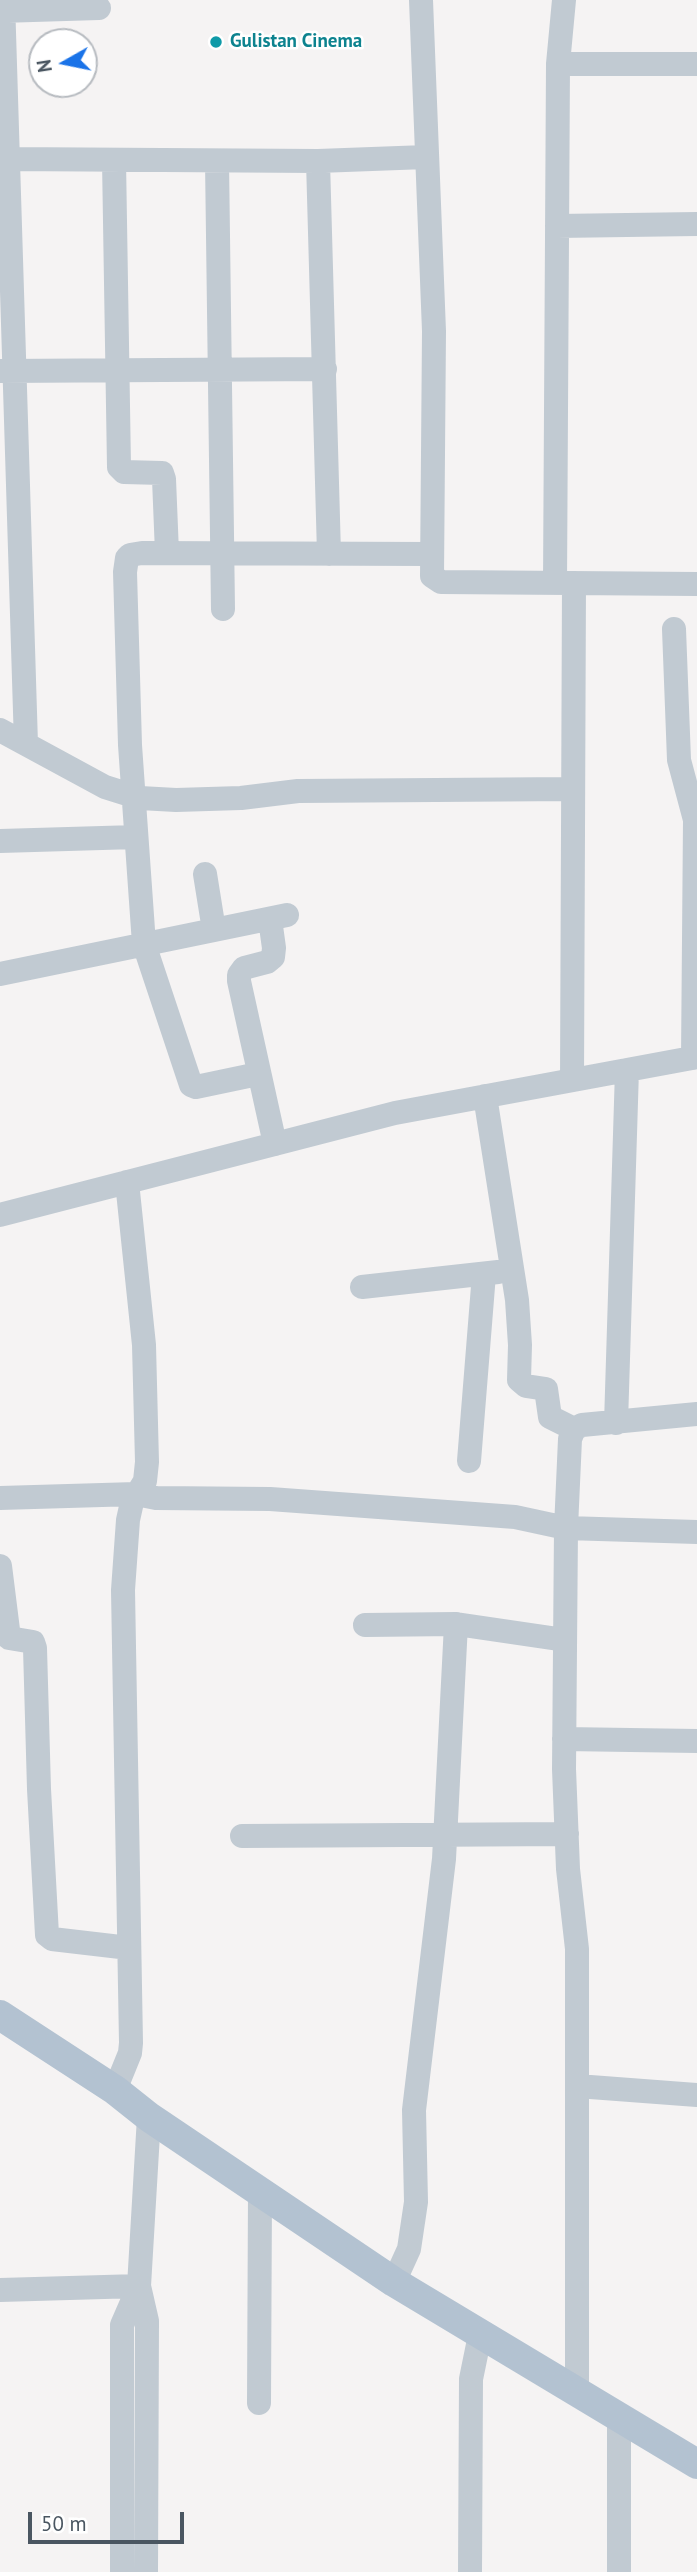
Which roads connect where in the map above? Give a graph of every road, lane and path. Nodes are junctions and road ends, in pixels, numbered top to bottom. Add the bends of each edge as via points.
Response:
1 (421, 0) edge
2 (564, 0) edge
3 (2, 7) edge
4 (99, 8) dead end
5 (558, 64) junction
6 (697, 64) edge
7 (426, 157) junction
8 (7, 159) junction
9 (114, 160) junction
10 (216, 160) junction
11 (318, 161) junction
12 (697, 224) edge
13 (557, 226) junction
14 (117, 369) junction
15 (220, 369) junction
16 (325, 369) junction
17 (7, 370) edge
18 (167, 553) junction
19 (222, 553) junction
20 (329, 554) junction
21 (430, 554) junction
22 (565, 583) junction
23 (697, 584) edge
24 (223, 609) dead end
25 (674, 629) dead end
26 (0, 730) edge
27 (26, 744) junction
28 (572, 789) junction
29 (134, 796) junction
30 (136, 837) junction
31 (0, 841) edge
32 (205, 874) dead end
33 (214, 930) junction
34 (144, 944) junction
35 (0, 974) edge
36 (695, 1057) edge
37 (627, 1070) junction
38 (258, 1074) junction
39 (572, 1080) junction
40 (485, 1096) junction
41 (275, 1144) junction
42 (127, 1182) junction
43 (0, 1214) edge
44 (512, 1270) junction
45 (484, 1274) junction
46 (362, 1287) dead end
47 (697, 1415) edge
48 (616, 1423) junction
49 (574, 1429) junction
50 (469, 1461) dead end
51 (136, 1494) junction
52 (0, 1498) edge
53 (566, 1528) junction
54 (697, 1532) edge
55 (0, 1566) edge
56 (456, 1624) junction
57 (365, 1625) dead end
58 (565, 1640) junction
59 (564, 1739) junction
60 (697, 1741) edge
61 (567, 1834) junction
62 (445, 1835) junction
63 (242, 1836) dead end
64 (129, 1948) junction
65 (0, 2015) edge
66 (577, 2086) junction
67 (115, 2090) junction
68 (697, 2095) edge
69 (149, 2117) junction
70 (260, 2192) junction
71 (394, 2282) junction
72 (139, 2286) junction
73 (0, 2290) edge
74 (480, 2335) junction
75 (577, 2391) junction
76 (259, 2403) dead end
77 (619, 2416) junction
78 (697, 2464) edge
79 (122, 2572) edge
80 (146, 2572) edge
81 (470, 2572) edge
82 (619, 2572) edge

1 - 7 street
2 - 5 street
3 - 4 street
3 - 8 street
5 - 6 street
5 - 13 street
7 - 11 street
7 - 21 street via 434,331
8 - 9 street
8 - 17 street
9 - 10 street
9 - 14 street
10 - 11 street
10 - 15 street
11 - 16 street
12 - 13 street
13 - 22 street
14 - 15 street
14 - 17 street
14 - 18 street via 119,467 124,472 162,473
15 - 16 street
15 - 19 street
16 - 20 street
17 - 27 street
18 - 19 street
18 - 29 street via 135,554 125,564
19 - 20 street
19 - 24 street
20 - 21 street
21 - 22 street via 432,576 441,582
22 - 23 street
22 - 28 street
25 - 36 street via 679,760 695,820
26 - 27 street
27 - 29 street via 105,787
28 - 29 street via 298,791 176,800
28 - 39 street
29 - 30 street
30 - 31 street
30 - 34 street
32 - 33 street
33 - 34 street
33 - 38 street via 279,917 273,957 244,968 239,975
34 - 35 street
34 - 38 street via 191,1085
36 - 37 street
37 - 39 street
37 - 48 street
38 - 41 street
39 - 40 street
40 - 41 street
40 - 44 street
41 - 42 street
42 - 43 street
42 - 51 street via 146,1389 147,1474
44 - 45 street
44 - 49 street via 519,1380 526,1386 546,1388 550,1418
45 - 46 street
45 - 50 street
47 - 48 street
48 - 49 street
49 - 53 street
51 - 52 street
51 - 53 street via 499,1516
51 - 64 street via 128,1520 122,1624
53 - 54 street
53 - 58 street
55 - 64 street via 9,1638 33,1642 35,1648 47,1935
56 - 57 street
56 - 58 street
56 - 62 street
58 - 59 street
59 - 60 street
59 - 61 street
61 - 62 street
61 - 66 street via 577,1949
62 - 63 street
62 - 71 street via 414,2110 416,2202 409,2249
64 - 67 street via 131,2043
65 - 67 main road
66 - 68 street
66 - 75 street
67 - 69 main road
69 - 70 main road
69 - 72 street
70 - 71 main road
70 - 76 street
71 - 74 main road
72 - 73 street
72 - 79 street via 122,2325
72 - 80 street via 147,2320
74 - 75 main road
74 - 81 street via 471,2379
75 - 77 main road
77 - 78 main road
77 - 82 street

